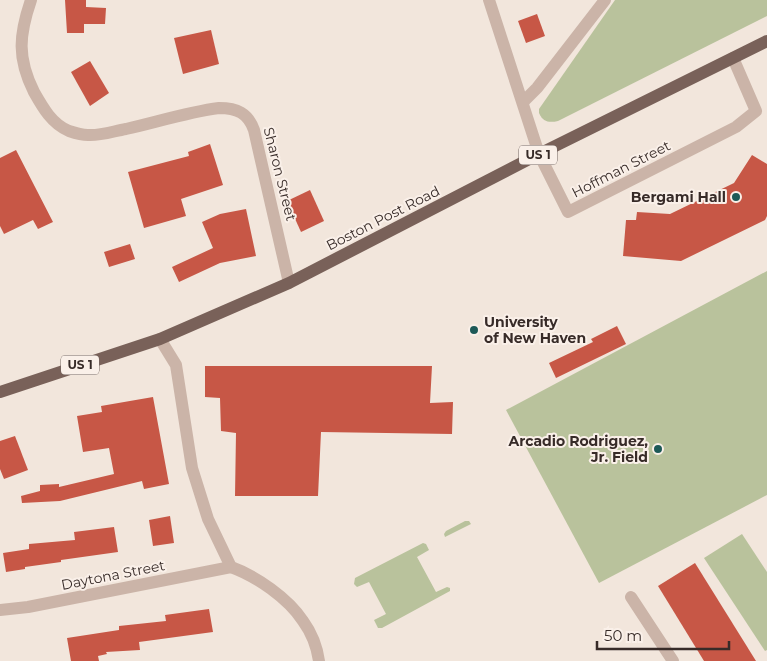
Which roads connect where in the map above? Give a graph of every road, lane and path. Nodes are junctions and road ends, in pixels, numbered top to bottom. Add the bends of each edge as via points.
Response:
1 (30, 0) edge
2 (489, 0) edge
3 (605, 0) edge
4 (767, 40) edge
5 (732, 58) junction
6 (523, 102) junction
7 (539, 154) junction
8 (289, 283) junction
9 (160, 339) junction
10 (0, 392) edge
11 (231, 567) junction
12 (631, 597) dead end
13 (0, 610) edge
14 (319, 661) edge
15 (673, 661) edge

1 - 8 street, Sharon Street via 20,44 25,72 41,104 53,120 69,131 88,136 109,133 226,108 246,115 254,130
2 - 6 street, Hoffman Street
3 - 6 street
4 - 5 main road, Boston Post Road / US 1
5 - 7 main road, Boston Post Road / US 1
5 - 7 street, Hoffman Street via 756,111 736,127 653,170 568,212
6 - 7 street, Hoffman Street
7 - 8 main road, Boston Post Road / US 1
8 - 9 main road, Boston Post Road / US 1
9 - 10 main road, Boston Post Road / US 1
9 - 11 street via 176,365 192,468 208,519
11 - 13 street, Daytona Street
11 - 14 street via 261,582 293,609 303,620
12 - 15 street

